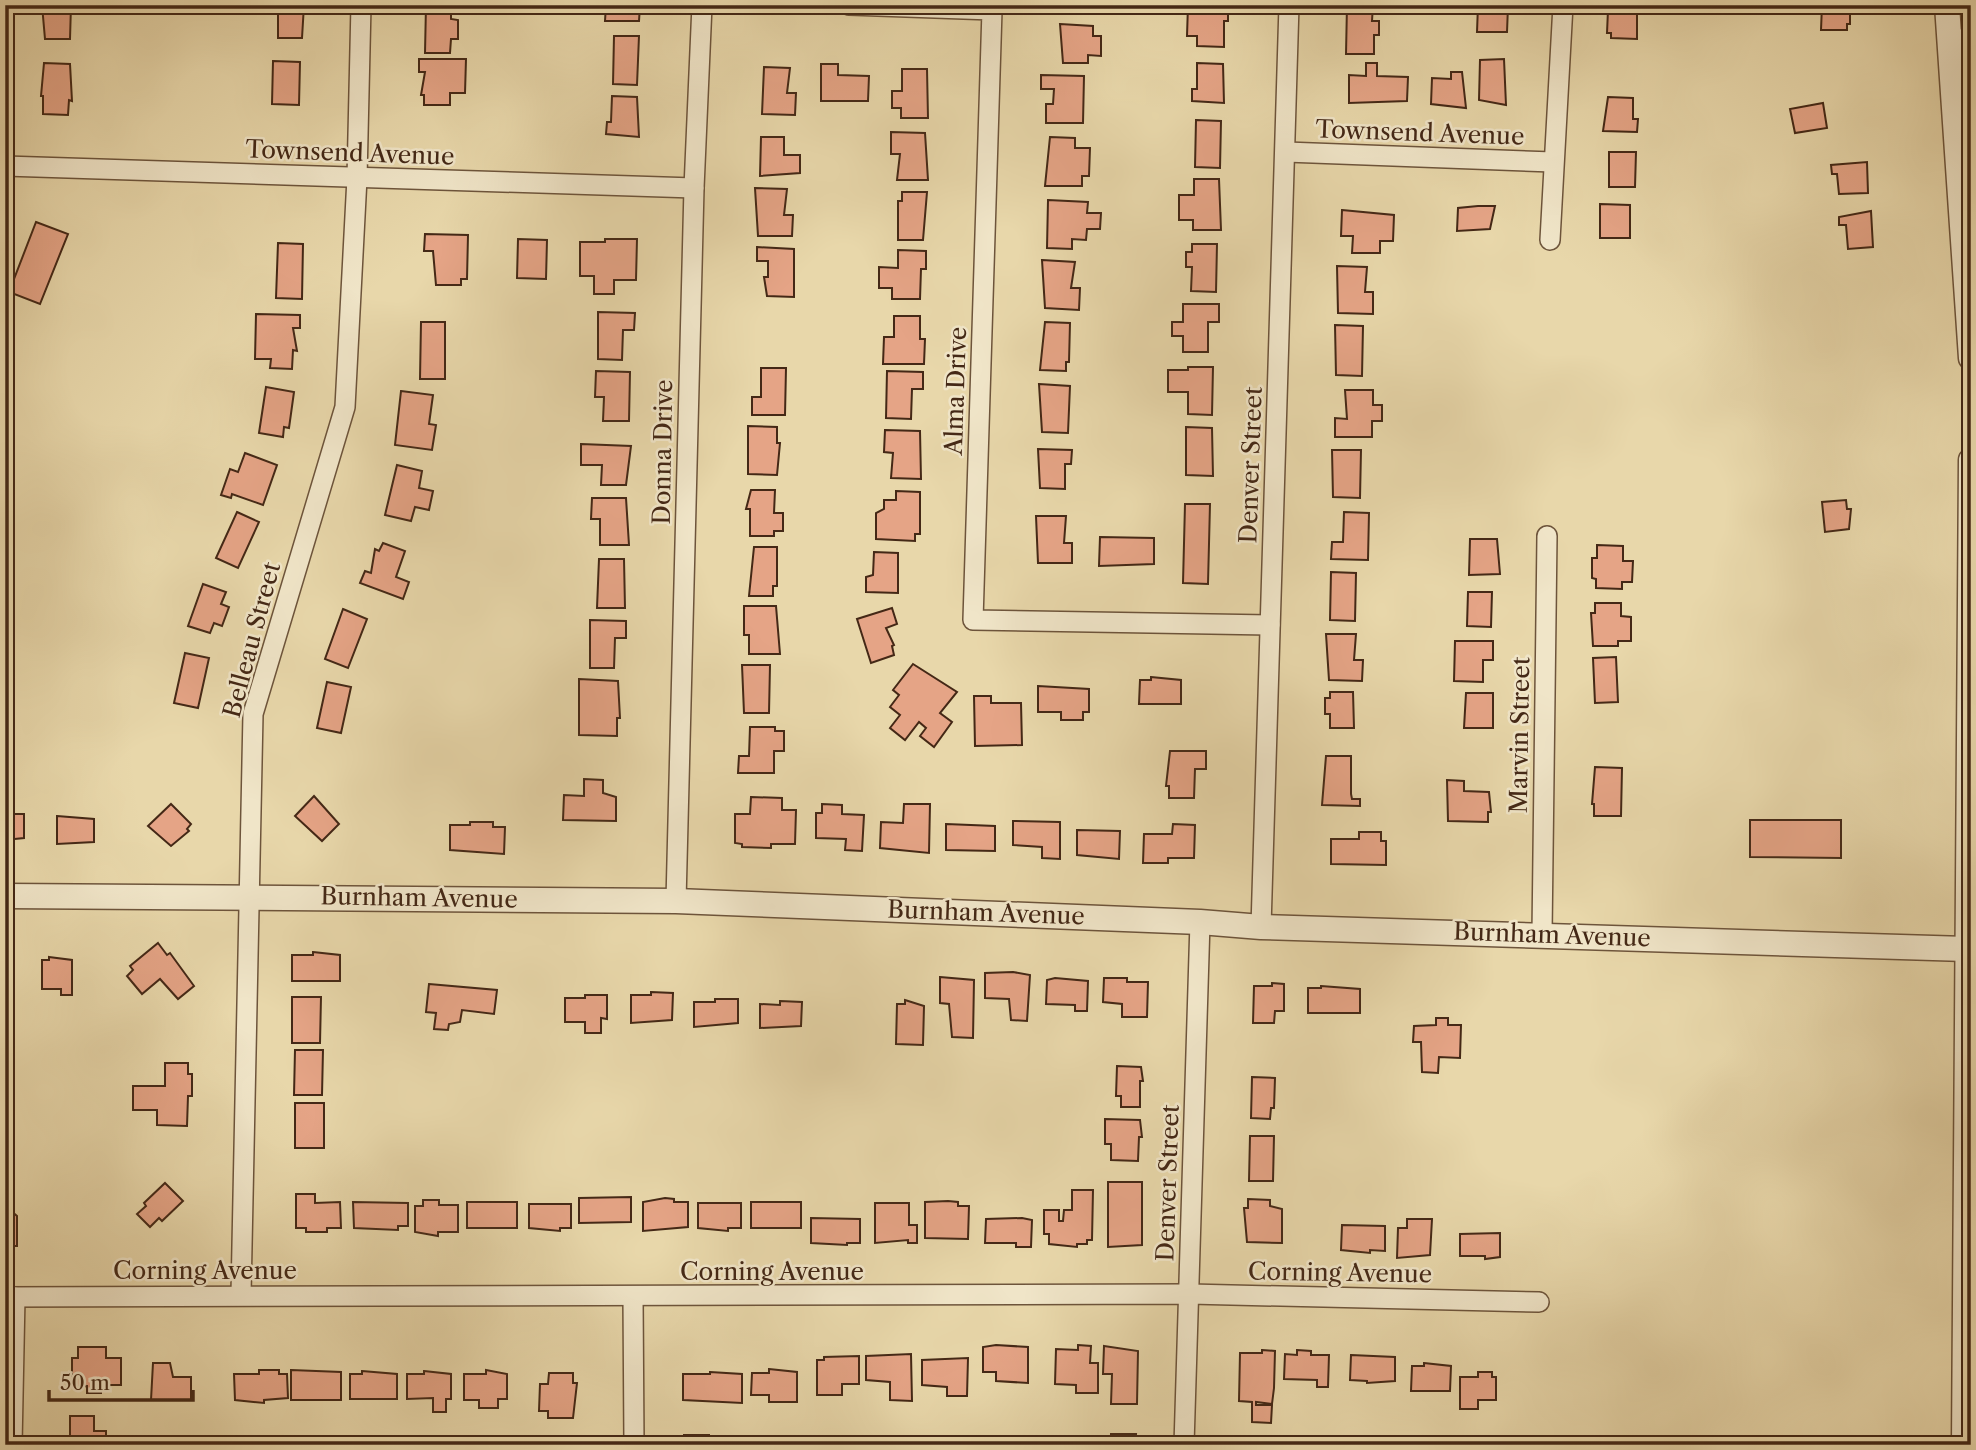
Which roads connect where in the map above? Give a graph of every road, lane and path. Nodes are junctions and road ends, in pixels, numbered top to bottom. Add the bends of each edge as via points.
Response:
1 (361, 5) edge
2 (702, 5) edge
3 (849, 5) edge
4 (1289, 5) edge
5 (1563, 5) edge
6 (1947, 5) edge
7 (1960, 39) edge
8 (1286, 152) junction
9 (1553, 162) junction
10 (5, 166) edge
11 (358, 178) junction
12 (694, 188) junction
13 (1550, 240) dead end
14 (1971, 358) edge
15 (1971, 460) edge
16 (1547, 536) dead end
17 (1270, 625) junction
18 (5, 895) edge
19 (248, 895) junction
20 (676, 901) junction
21 (1200, 922) junction
22 (1261, 927) junction
23 (1542, 934) junction
24 (1966, 950) junction
25 (1967, 1260) edge
26 (241, 1294) junction
27 (1190, 1294) junction
28 (10, 1297) edge
29 (633, 1297) junction
30 (1539, 1302) dead end
31 (12, 1445) edge
32 (634, 1445) edge
33 (1184, 1445) edge
34 (1964, 1445) edge

1 - 11 street, Belleau Street
2 - 12 street, Donna Drive
3 - 17 street, Alma Drive via 992,10 973,620
4 - 8 street, Denver Street
5 - 9 street
6 - 7 street
7 - 14 street
8 - 9 street, Townsend Avenue
8 - 17 street, Denver Street
9 - 13 street
10 - 11 street, Townsend Avenue
11 - 12 street, Townsend Avenue
11 - 19 street, Belleau Street via 345,407 253,714
12 - 20 street, Donna Drive
15 - 24 street
16 - 23 street, Marvin Street
17 - 22 street, Denver Street
18 - 19 street, Burnham Avenue
19 - 20 street, Burnham Avenue
19 - 26 street, Belleau Street
20 - 21 street, Burnham Avenue
21 - 22 street, Burnham Avenue
21 - 27 street, Denver Street
22 - 23 street, Burnham Avenue
23 - 24 street, Burnham Avenue
24 - 25 street
25 - 34 street
26 - 28 street, Corning Avenue
26 - 29 street, Corning Avenue
27 - 29 street, Corning Avenue
27 - 30 street, Corning Avenue
27 - 33 street, Denver Street
28 - 31 street
29 - 32 street

